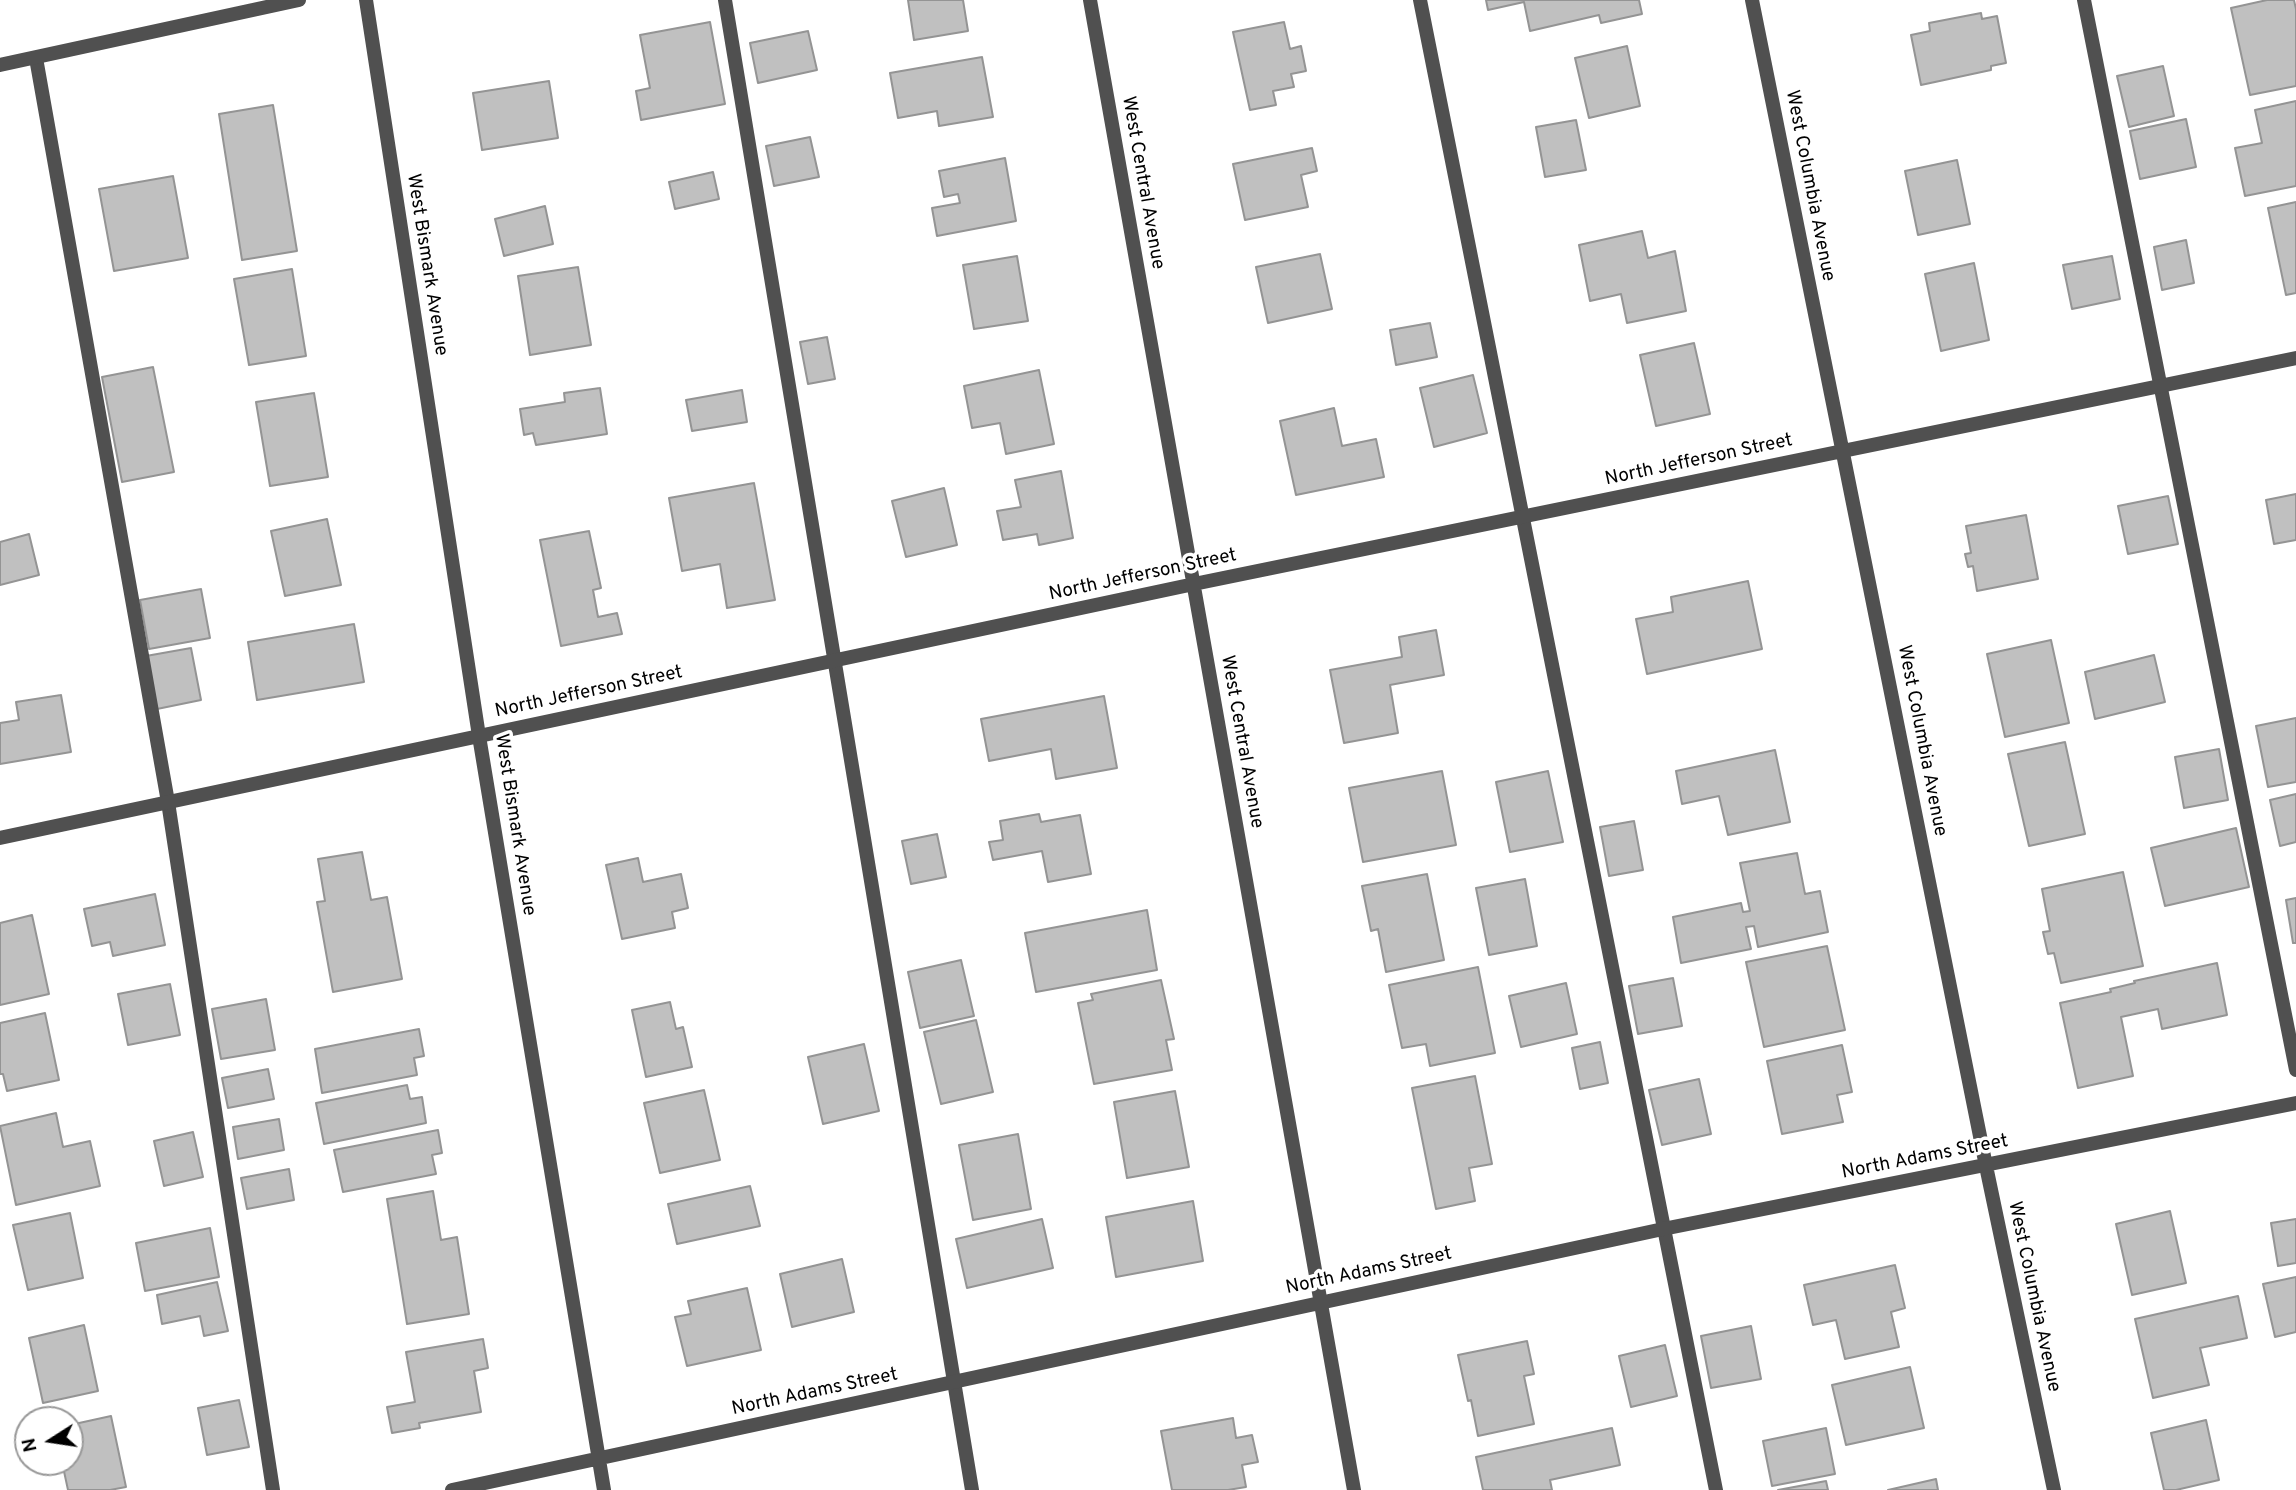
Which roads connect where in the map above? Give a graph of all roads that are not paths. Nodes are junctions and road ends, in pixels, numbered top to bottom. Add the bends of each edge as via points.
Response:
1 (299, 0) edge
2 (366, 0) edge
3 (725, 0) edge
4 (1090, 0) edge
5 (1420, 0) edge
6 (1752, 0) edge
7 (2084, 0) edge
8 (36, 58) junction
9 (0, 65) edge
10 (2296, 358) edge
11 (2161, 386) junction
12 (1843, 451) junction
13 (1523, 516) junction
14 (1194, 584) junction
15 (834, 661) junction
16 (480, 736) junction
17 (168, 803) junction
18 (0, 838) edge
19 (2296, 1070) edge
20 (2296, 1103) edge
21 (1986, 1166) junction
22 (1663, 1229) junction
23 (1320, 1302) junction
24 (954, 1382) junction
25 (598, 1460) junction
26 (273, 1490) edge
27 (452, 1490) edge
28 (604, 1490) edge
29 (972, 1490) edge
30 (1354, 1490) edge
31 (1716, 1490) edge
32 (2054, 1490) edge

1 - 8 street
2 - 16 street, West Bismark Avenue
3 - 15 street
4 - 14 street, West Central Avenue
5 - 13 street
6 - 12 street, West Columbia Avenue
7 - 11 street
8 - 9 street
8 - 17 street
10 - 11 street, North Jefferson Street
11 - 12 street, North Jefferson Street
11 - 19 street
12 - 13 street, North Jefferson Street
12 - 21 street, West Columbia Avenue
13 - 14 street, North Jefferson Street
13 - 22 street
14 - 15 street, North Jefferson Street
14 - 23 street, West Central Avenue
15 - 16 street, North Jefferson Street
15 - 24 street
16 - 17 street, North Jefferson Street
16 - 25 street, West Bismark Avenue
17 - 18 street, North Jefferson Street
17 - 26 street
20 - 21 street, North Adams Street
21 - 22 street, North Adams Street
21 - 32 street, West Columbia Avenue
22 - 23 street, North Adams Street
22 - 31 street
23 - 24 street, North Adams Street
23 - 30 street, West Central Avenue
24 - 25 street, North Adams Street
24 - 29 street
25 - 27 street, North Adams Street
25 - 28 street, West Bismark Avenue

